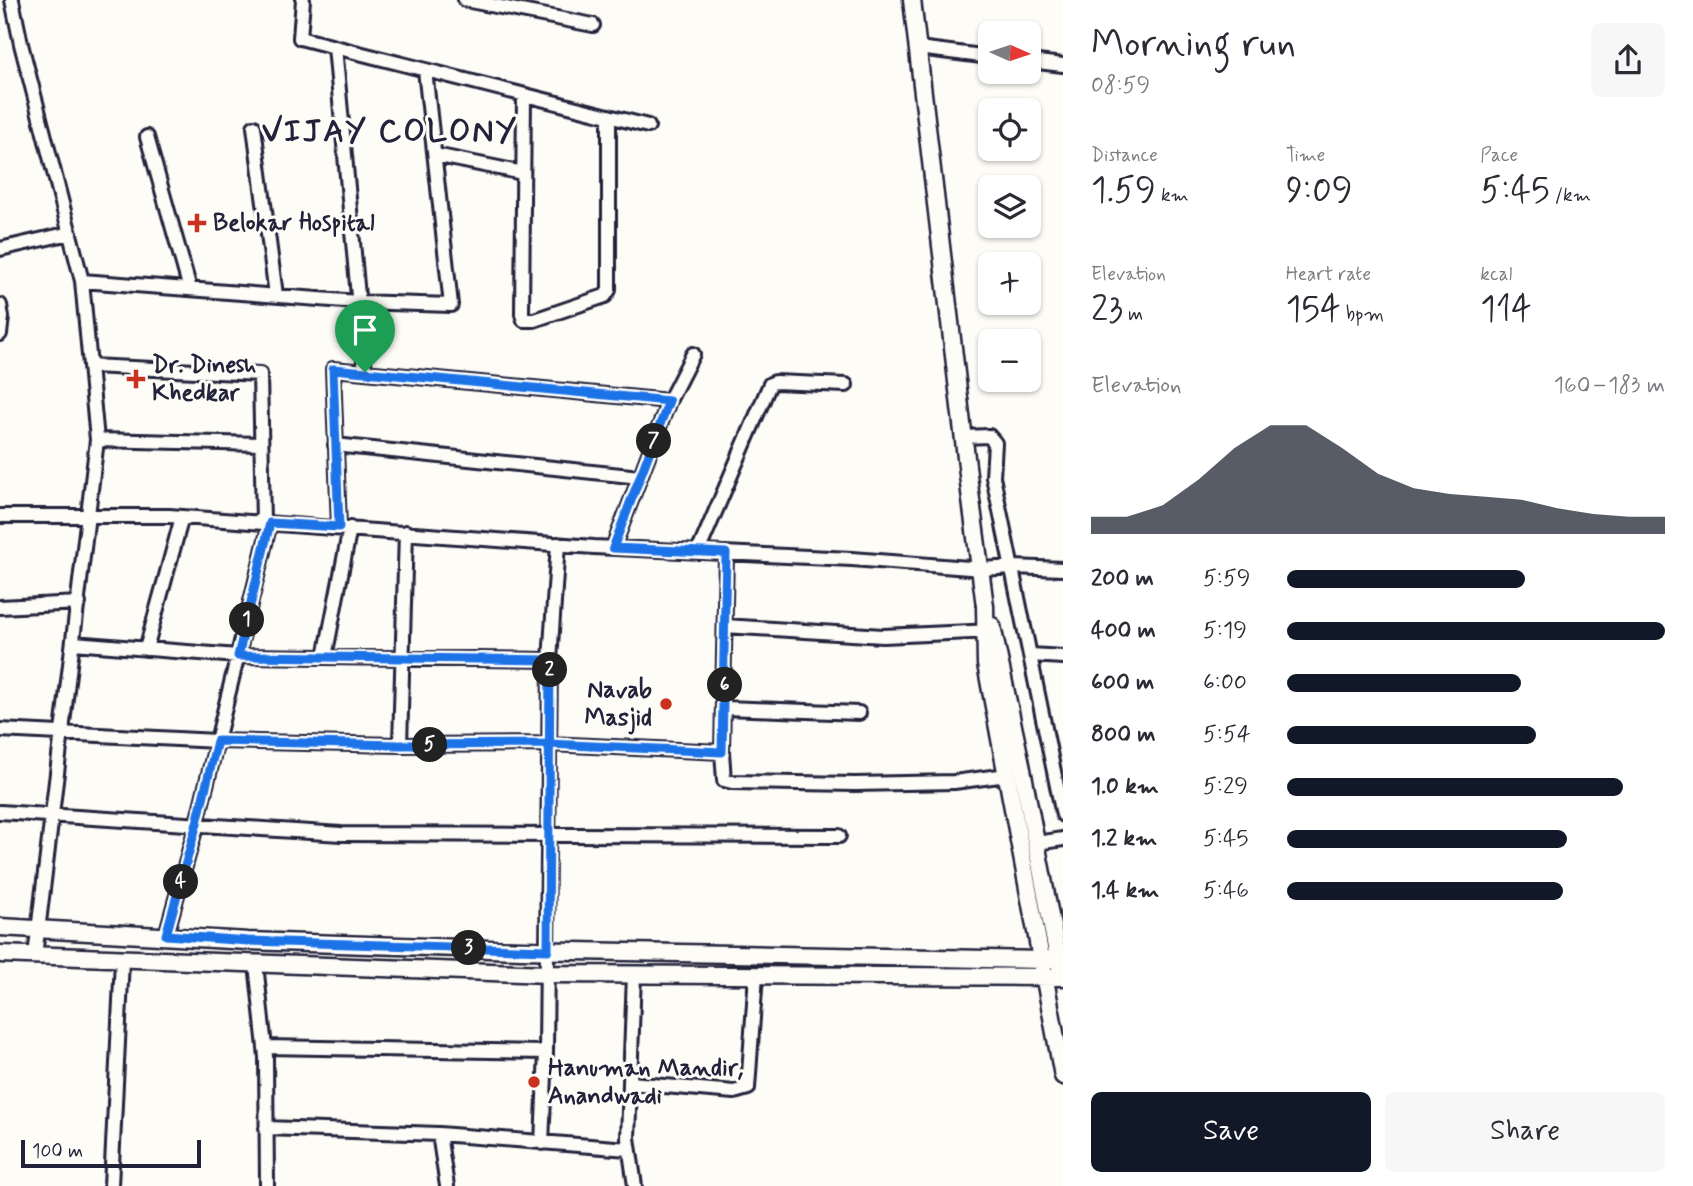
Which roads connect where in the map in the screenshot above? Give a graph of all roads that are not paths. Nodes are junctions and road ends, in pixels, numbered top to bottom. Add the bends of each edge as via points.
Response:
1 (12, 0) edge
2 (303, 0) edge
3 (465, 0) edge
4 (912, 0) edge
5 (593, 25) dead end
6 (335, 47) junction
7 (918, 48) junction
8 (978, 56) edge
9 (1041, 62) edge
10 (1063, 65) edge
11 (425, 70) junction
12 (524, 95) junction
13 (609, 117) junction
14 (254, 127) dead end
15 (648, 127) dead end
16 (146, 137) dead end
17 (435, 155) junction
18 (523, 173) junction
19 (70, 233) junction
20 (0, 249) edge
21 (82, 281) junction
22 (190, 289) junction
23 (276, 295) junction
24 (358, 302) junction
25 (0, 305) edge
26 (0, 334) edge
27 (693, 354) dead end
28 (90, 366) junction
29 (365, 372) junction
30 (846, 385) dead end
31 (669, 401) junction
32 (964, 437) junction
33 (97, 440) junction
34 (261, 444) junction
35 (335, 445) junction
36 (640, 477) junction
37 (88, 514) junction
38 (0, 516) edge
39 (182, 517) junction
40 (266, 522) junction
41 (345, 528) junction
42 (406, 532) junction
43 (558, 544) junction
44 (613, 548) junction
45 (698, 552) junction
46 (726, 553) junction
47 (1013, 567) junction
48 (982, 569) junction
49 (1063, 569) edge
50 (79, 603) junction
51 (0, 607) edge
52 (725, 626) junction
53 (989, 631) junction
54 (73, 643) junction
55 (146, 649) junction
56 (1031, 655) junction
57 (238, 656) junction
58 (325, 657) junction
59 (1063, 657) edge
60 (403, 660) junction
61 (550, 660) junction
62 (725, 708) junction
63 (859, 713) dead end
64 (0, 730) edge
65 (63, 733) junction
66 (217, 741) junction
67 (549, 744) junction
68 (400, 745) junction
69 (722, 752) junction
70 (1007, 775) junction
71 (0, 812) edge
72 (54, 814) junction
73 (1063, 815) edge
74 (197, 823) junction
75 (548, 836) junction
76 (839, 836) dead end
77 (1063, 839) edge
78 (1037, 843) junction
79 (0, 927) edge
80 (37, 930) junction
81 (166, 935) junction
82 (548, 950) junction
83 (0, 954) edge
84 (35, 956) junction
85 (1060, 958) edge
86 (121, 960) junction
87 (256, 964) junction
88 (1042, 968) junction
89 (548, 974) junction
90 (634, 974) junction
91 (756, 975) junction
92 (1063, 978) edge
93 (265, 1047) junction
94 (546, 1052) junction
95 (1063, 1076) edge
96 (630, 1083) junction
97 (266, 1128) junction
98 (439, 1134) junction
99 (542, 1143) junction
100 (628, 1149) junction
101 (111, 1186) edge
102 (267, 1186) edge
103 (447, 1186) edge
104 (635, 1186) edge

1 - 19 street
2 - 6 street via 300,38
3 - 5 street
4 - 7 main road
6 - 11 street
6 - 24 street
7 - 8 street
7 - 32 main road
9 - 10 street
11 - 12 street
11 - 17 street
12 - 13 street
12 - 18 street
13 - 15 street
13 - 18 street via 609,290 605,296 529,321 522,314
14 - 23 street
16 - 22 street
17 - 18 street
17 - 24 street via 451,305
19 - 20 street
19 - 21 street
21 - 22 street
21 - 28 street
22 - 23 street
23 - 24 street
24 - 29 street
25 - 26 street
27 - 31 street
28 - 33 street
28 - 34 street via 260,374
29 - 31 street
29 - 35 street via 333,369
30 - 45 street via 771,384
31 - 36 street
32 - 47 street via 989,436 995,443 993,477
32 - 48 main road
33 - 34 street
33 - 37 street
34 - 40 street
35 - 36 street
35 - 41 street
36 - 44 street
37 - 38 street
37 - 39 street
37 - 50 street
39 - 40 street
39 - 55 street
40 - 41 street
40 - 57 street
41 - 42 street
41 - 58 street
42 - 43 street
42 - 60 street
43 - 44 street
43 - 61 street
44 - 45 street
45 - 46 street
46 - 48 street
46 - 52 street
47 - 48 street
47 - 49 street
47 - 56 street
48 - 53 main road
50 - 51 street
50 - 54 street
52 - 53 street via 883,636
52 - 62 street
53 - 70 main road via 986,664
53 - 78 main road
54 - 55 street
54 - 65 street
55 - 57 street
56 - 59 street
56 - 73 street
57 - 58 street
57 - 66 street
58 - 60 street
60 - 61 street
60 - 68 street
61 - 67 street
62 - 63 street
62 - 69 street
64 - 65 street
65 - 66 street
65 - 72 street
66 - 68 street
66 - 74 street
67 - 68 street
67 - 69 street
67 - 75 street
69 - 70 street via 727,782 855,785 954,782
70 - 88 main road
71 - 72 street
72 - 74 street
72 - 80 street
74 - 75 street via 341,834
74 - 81 street
75 - 76 street
75 - 82 street
77 - 78 street
78 - 85 main road
79 - 80 main road
80 - 81 main road
80 - 84 street
81 - 82 main road
82 - 88 main road
82 - 89 street
83 - 84 main road
84 - 86 main road
85 - 88 main road
85 - 92 main road
86 - 87 main road
86 - 101 street
87 - 89 main road
87 - 93 street
88 - 91 main road
88 - 92 main road
88 - 95 main road
89 - 90 main road
89 - 94 street
90 - 91 main road
90 - 96 street
91 - 96 street via 748,1088 734,1092
93 - 94 street
93 - 97 street
94 - 99 street
96 - 100 street
97 - 98 street
97 - 102 street
98 - 99 street
98 - 103 street
99 - 100 street
100 - 104 street

